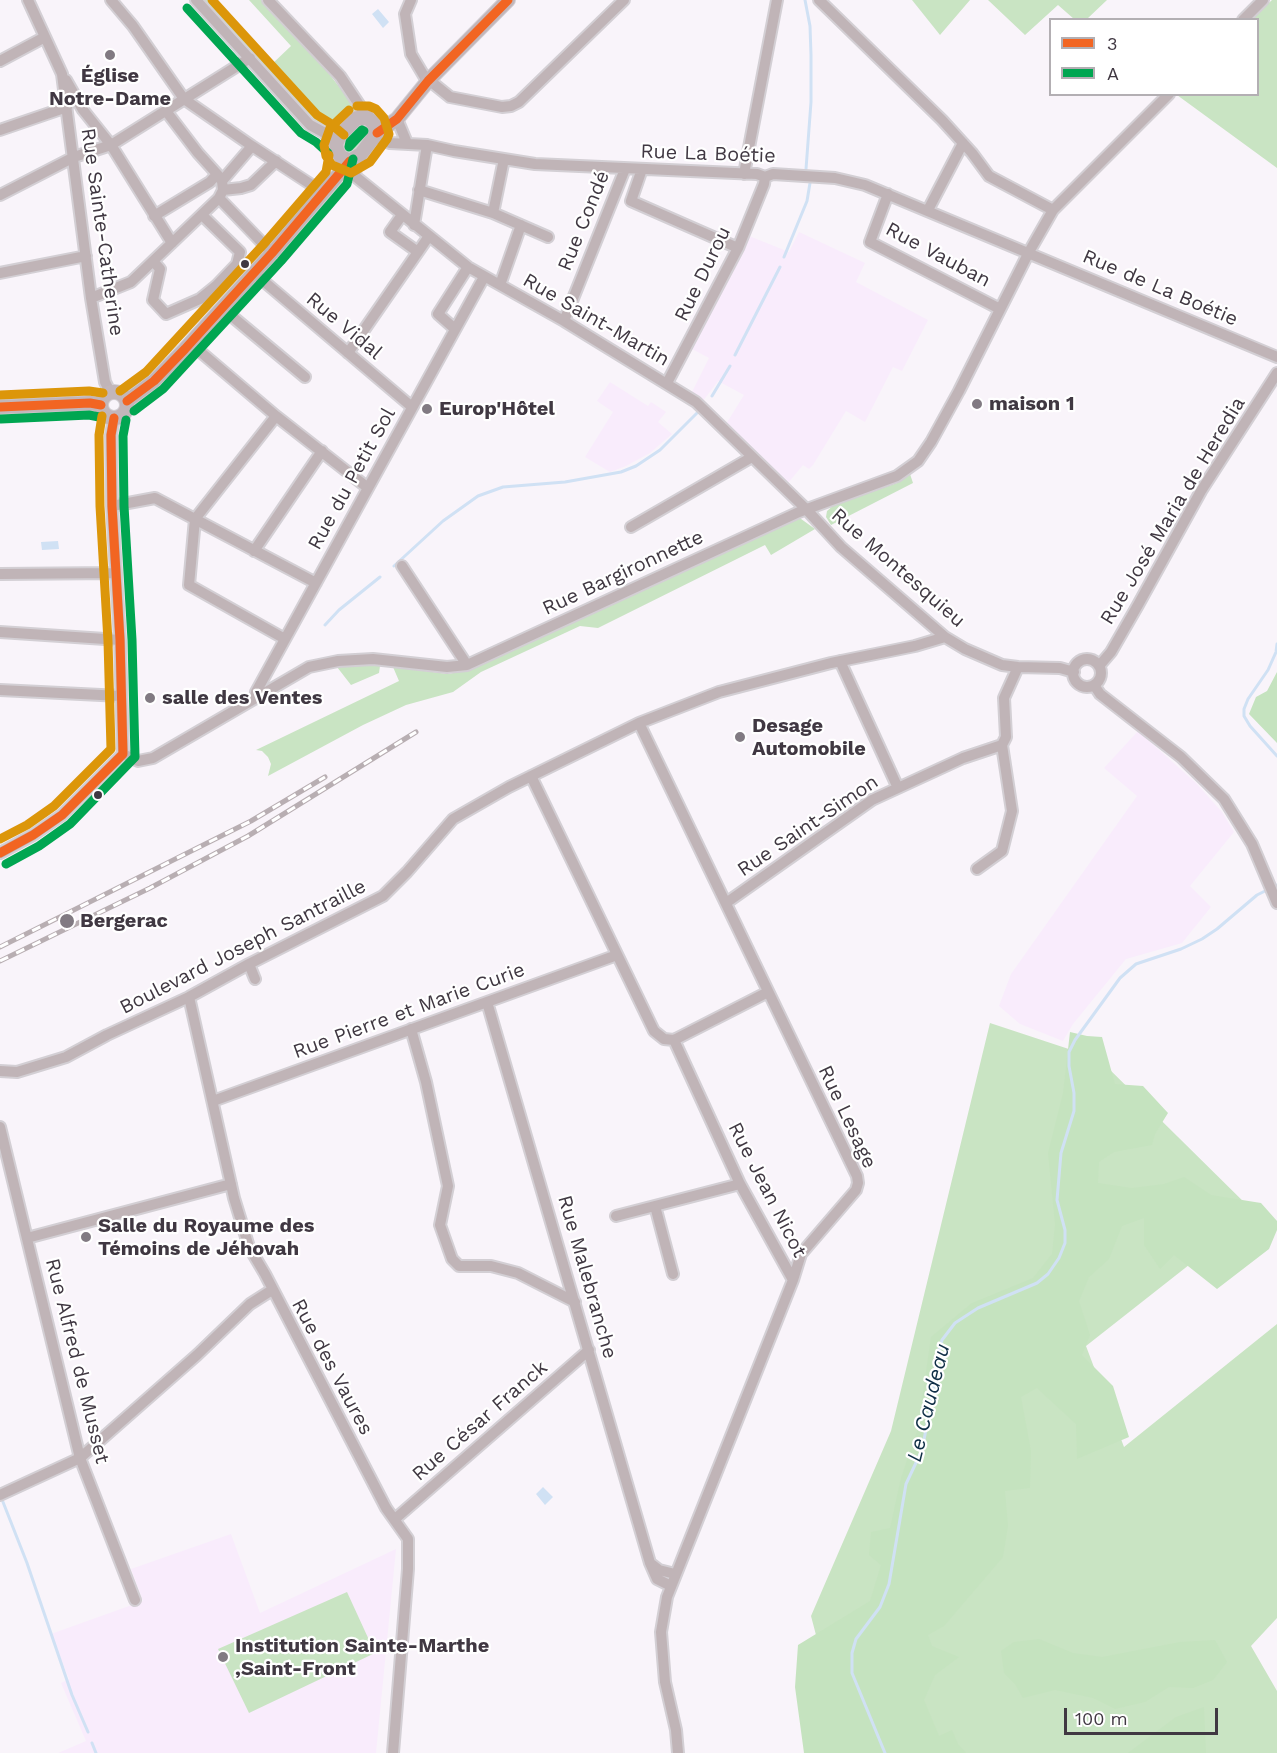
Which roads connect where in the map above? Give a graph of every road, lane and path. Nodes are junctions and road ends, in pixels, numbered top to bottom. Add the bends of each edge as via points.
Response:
1 (28, 0) edge
2 (111, 0) edge
3 (196, 0) edge
4 (268, 0) edge
5 (411, 0) edge
6 (508, 0) edge
7 (624, 0) edge
8 (777, 0) edge
9 (819, 0) edge
10 (1263, 0) edge
11 (1246, 18) edge
12 (45, 37) junction
13 (250, 58) junction
14 (0, 61) edge
15 (63, 74) junction
16 (428, 81) junction
17 (1167, 96) edge
18 (184, 99) junction
19 (67, 106) junction
20 (166, 111) junction
21 (368, 118) junction
22 (397, 118) junction
23 (0, 130) edge
24 (376, 135) junction
25 (407, 143) junction
26 (963, 143) junction
27 (111, 145) junction
28 (427, 145) junction
29 (252, 146) junction
30 (345, 156) junction
31 (74, 157) junction
32 (504, 159) junction
33 (276, 161) junction
34 (625, 169) junction
35 (642, 169) junction
36 (744, 174) junction
37 (338, 177) junction
38 (356, 177) junction
39 (765, 177) junction
40 (220, 186) junction
41 (419, 190) junction
42 (324, 192) junction
43 (888, 194) junction
44 (0, 195) edge
45 (927, 210) junction
46 (1053, 210) junction
47 (493, 213) junction
48 (202, 215) junction
49 (402, 215) junction
50 (154, 216) junction
51 (414, 225) junction
52 (520, 225) junction
53 (429, 236) junction
54 (548, 237) dead end
55 (172, 243) junction
56 (738, 248) junction
57 (418, 252) junction
58 (1029, 252) junction
59 (272, 253) junction
60 (86, 256) junction
61 (153, 261) junction
62 (468, 267) junction
63 (0, 273) edge
64 (254, 273) junction
65 (484, 277) junction
66 (500, 285) junction
67 (91, 298) junction
68 (222, 308) junction
69 (1000, 309) junction
70 (564, 321) junction
71 (455, 329) junction
72 (190, 343) junction
73 (348, 353) junction
74 (1277, 357) edge
75 (1277, 373) edge
76 (305, 377) dead end
77 (667, 383) junction
78 (110, 392) junction
79 (127, 401) junction
80 (101, 405) junction
81 (0, 406) edge
82 (412, 407) junction
83 (276, 416) junction
84 (114, 418) junction
85 (321, 451) junction
86 (752, 457) junction
87 (368, 488) junction
88 (112, 506) junction
89 (806, 508) junction
90 (195, 519) junction
91 (631, 527) dead end
92 (254, 551) junction
93 (402, 566) dead end
94 (116, 573) junction
95 (0, 574) edge
96 (316, 583) junction
97 (0, 632) edge
98 (945, 637) junction
99 (285, 639) junction
100 (120, 640) junction
101 (840, 661) junction
102 (467, 665) junction
103 (1099, 666) junction
104 (1018, 667) junction
105 (1074, 672) junction
106 (1094, 685) junction
107 (0, 690) edge
108 (121, 696) junction
109 (255, 698) junction
110 (639, 723) junction
111 (1002, 745) junction
112 (123, 754) junction
113 (531, 776) junction
114 (898, 788) junction
115 (0, 853) edge
116 (977, 869) dead end
117 (1275, 899) edge
118 (726, 903) junction
119 (617, 955) junction
120 (249, 964) junction
121 (255, 979) dead end
122 (768, 992) junction
123 (189, 997) junction
124 (487, 1002) junction
125 (411, 1029) junction
126 (674, 1040) junction
127 (0, 1071) edge
128 (213, 1101) junction
129 (0, 1127) edge
130 (231, 1184) junction
131 (740, 1185) junction
132 (655, 1206) junction
133 (616, 1216) dead end
134 (27, 1238) junction
135 (673, 1275) dead end
136 (793, 1280) junction
137 (272, 1290) junction
138 (575, 1302) junction
139 (590, 1350) junction
140 (80, 1458) junction
141 (0, 1495) edge
142 (394, 1519) junction
143 (650, 1563) junction
144 (675, 1574) junction
145 (671, 1586) junction
146 (135, 1600) dead end
147 (393, 1753) edge
148 (678, 1753) edge

1 - 12 street, Rue Sainte-Catherine
2 - 18 street
3 - 13 street
4 - 21 street via 340,76
5 - 16 street via 405,14 411,54
6 - 16 main road
7 - 16 street via 511,106 450,97
8 - 36 street
9 - 26 street
10 - 11 street
12 - 14 street
12 - 15 street, Rue Sainte-Catherine
13 - 18 street
13 - 30 street via 310,125 323,132
15 - 19 street, Rue Sainte-Catherine
15 - 27 street, Rue Sainte-Catherine via 83,110
16 - 22 main road
17 - 46 street, Rue Bargironnette
18 - 20 street
18 - 29 street
19 - 23 street
19 - 31 street, Rue Sainte-Catherine
20 - 27 street
20 - 40 street
21 - 24 main road
21 - 30 main road via 357,118 340,135
22 - 24 main road
22 - 25 street
24 - 25 street, Rue La Boétie via 390,143
24 - 30 main road
25 - 28 street, Rue La Boétie
26 - 45 street
26 - 46 street via 989,176
27 - 31 street
27 - 50 street, Rue Sainte-Catherine
28 - 32 street, Rue La Boétie
28 - 41 street
29 - 33 street
29 - 40 street
30 - 37 main road
30 - 38 street
31 - 44 street
31 - 60 street, Rue Sainte-Catherine
32 - 34 street, Rue La Boétie
32 - 47 street
33 - 40 street via 251,185
33 - 42 street
34 - 35 street, Rue La Boétie
34 - 70 street, Rue Condé
35 - 36 street, Rue La Boétie
35 - 56 street via 632,201
36 - 39 street, Rue La Boétie
37 - 38 street
37 - 42 main road
38 - 49 street, Rue Saint-Martin
39 - 43 street, Rue La Boétie via 773,174 835,178
39 - 56 street, Rue Durou
40 - 48 street
40 - 50 street via 210,182
40 - 59 street
41 - 47 street
41 - 51 street
42 - 59 main road
43 - 45 street, Rue La Boétie
43 - 69 street, Rue Vauban via 870,242
45 - 58 street, Rue La Boétie
46 - 58 street, Rue Bargironnette
47 - 52 street
48 - 55 street
48 - 61 street via 240,252 237,264 216,286 200,299 166,314 153,300 160,269
49 - 51 street, Rue Saint-Martin
49 - 57 street via 390,232
50 - 55 street, Rue Sainte-Catherine
51 - 53 street, Rue Saint-Martin
52 - 54 street
52 - 66 street
53 - 57 street
53 - 62 street, Rue Saint-Martin
55 - 61 street
56 - 77 street, Rue Durou
57 - 73 street
58 - 69 street, Rue Bargironnette
58 - 74 street, Rue de La Boétie
59 - 64 main road
60 - 63 street
60 - 67 street, Rue Sainte-Catherine
61 - 67 street via 131,282
62 - 65 street, Rue Saint-Martin
62 - 71 street via 438,314
64 - 68 main road
64 - 73 street, Rue Vidal
65 - 66 street, Rue Saint-Martin
65 - 71 street, Rue du Petit Sol
66 - 70 street, Rue Saint-Martin
67 - 78 street, Rue Sainte-Catherine
68 - 72 main road
68 - 76 street
69 - 89 street, Rue Bargironnette via 918,461 897,476
70 - 77 street, Rue Saint-Martin
71 - 82 street, Rue du Petit Sol
72 - 79 main road via 154,381
72 - 83 street
73 - 82 street, Rue Vidal
75 - 103 street, Rue José Maria de Heredia via 1201,491 1111,652
77 - 86 street, Rue Saint-Martin via 701,407
78 - 79 main road via 122,394
78 - 80 main road
79 - 84 main road via 124,413
80 - 81 main road
80 - 84 main road via 103,412
82 - 87 street, Rue du Petit Sol
83 - 85 street
83 - 90 street
84 - 88 street
85 - 87 street
85 - 92 street
86 - 89 street, Rue Saint-Martin
86 - 91 street
87 - 96 street, Rue du Petit Sol
88 - 90 street via 155,498
88 - 94 street
89 - 98 street, Rue Montesquieu via 841,547
89 - 102 street, Rue Bargironnette
90 - 92 street
90 - 99 street via 189,585
92 - 96 street
93 - 102 street
94 - 95 street
94 - 100 street
96 - 99 street, Rue du Petit Sol
97 - 100 street
98 - 101 street, Boulevard Joseph Santraille
98 - 104 street, Rue Montesquieu via 987,659
99 - 109 street, Rue du Petit Sol
100 - 108 street
101 - 110 street, Boulevard Joseph Santraille via 719,692
101 - 114 street
102 - 109 street, Rue Bargironnette via 447,667 373,659 338,662 309,667
103 - 105 street via 1094,660 1085,659
103 - 106 street via 1101,674
104 - 105 street, Rue Montesquieu
104 - 111 street via 1004,698 1006,737
105 - 106 street via 1082,686
106 - 117 street via 1100,694 1181,757 1224,799 1252,844
107 - 108 street
108 - 112 street
109 - 112 street, Rue Bargironnette via 153,758 138,761
110 - 113 street, Boulevard Joseph Santraille
110 - 118 street
111 - 114 street, Rue Saint-Simon
111 - 116 street via 1012,811 1002,851
112 - 115 street via 62,815
113 - 119 street
113 - 120 street, Boulevard Joseph Santraille via 453,819 383,896
114 - 118 street, Rue Saint-Simon via 872,800
118 - 122 street
119 - 124 street, Rue Pierre et Marie Curie
119 - 126 street via 654,1032
120 - 121 street
120 - 123 street, Boulevard Joseph Santraille
122 - 126 street
122 - 136 street, Rue Lesage via 858,1183 856,1191 801,1254
123 - 127 street, Boulevard Joseph Santraille via 66,1057 17,1072
123 - 128 street, Rue des Vaures
124 - 125 street, Rue Pierre et Marie Curie
124 - 138 street, Rue Malebranche
125 - 128 street, Rue Pierre et Marie Curie
125 - 138 street via 448,1186 440,1225 452,1259 459,1266 491,1266 518,1273
126 - 131 street, Rue Jean Nicot
128 - 130 street, Rue des Vaures
129 - 134 street, Rue Alfred de Musset
130 - 134 street
130 - 137 street, Rue des Vaures via 249,1247
131 - 132 street
131 - 136 street, Rue Jean Nicot
132 - 133 street
132 - 135 street
134 - 140 street, Rue Alfred de Musset
136 - 144 street, Rue Jean Nicot
137 - 140 street via 250,1304
137 - 142 street, Rue des Vaures
138 - 139 street, Rue Malebranche
139 - 142 street, Rue César Franck
139 - 143 street, Rue Malebranche
140 - 141 street
140 - 146 street, Rue Alfred de Musset
142 - 147 street, Rue des Vaures via 408,1539 408,1569
143 - 144 street
143 - 145 street, Rue Malebranche via 657,1579
144 - 145 street, Rue Jean Nicot
145 - 148 street, Rue Jean Nicot via 661,1632

